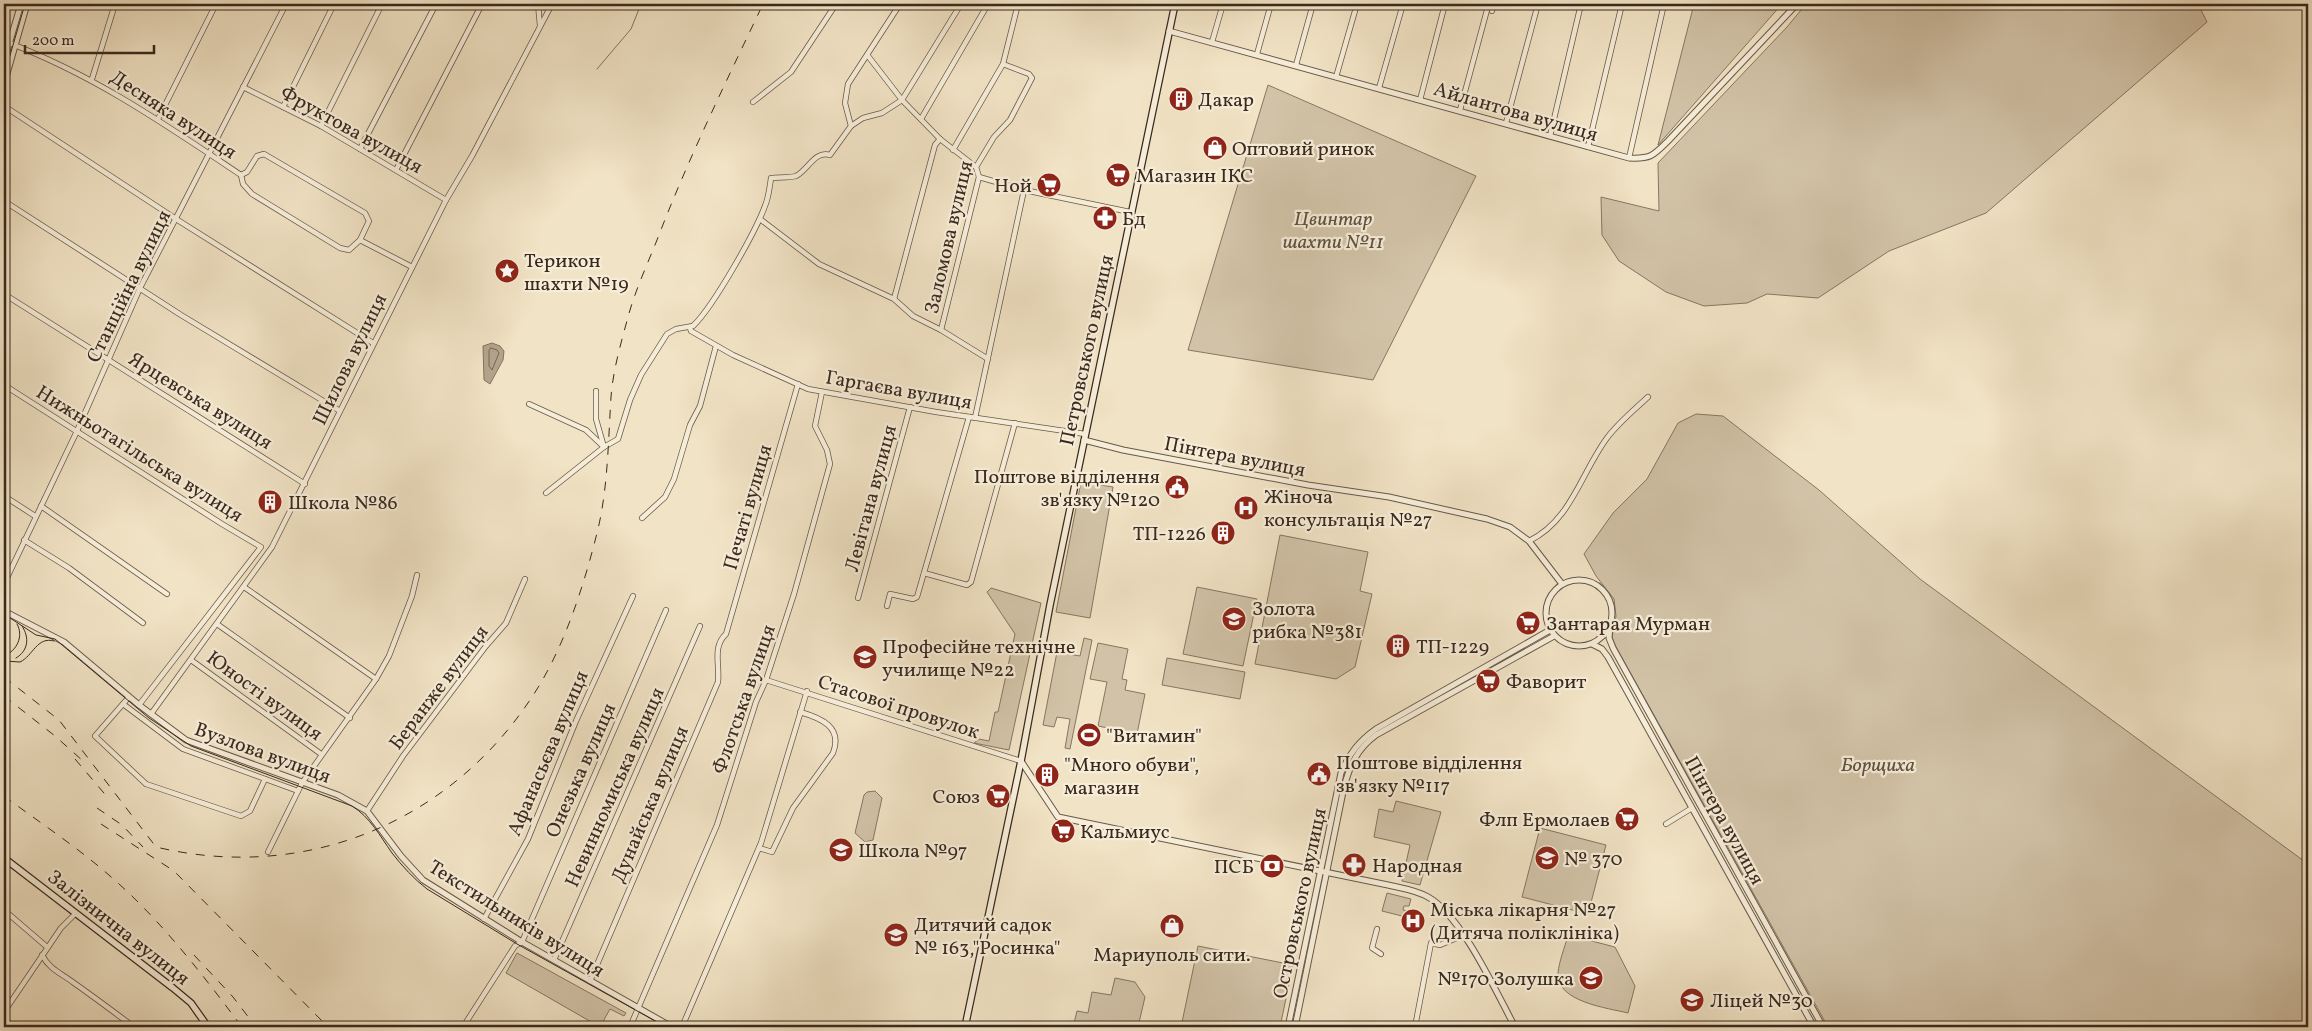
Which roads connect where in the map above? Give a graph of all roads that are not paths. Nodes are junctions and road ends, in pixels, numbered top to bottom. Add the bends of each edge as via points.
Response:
1 (21, 4) edge
2 (27, 4) edge
3 (114, 4) edge
4 (216, 4) edge
5 (286, 4) edge
6 (334, 4) edge
7 (382, 4) edge
8 (436, 4) edge
9 (482, 4) edge
10 (538, 4) edge
11 (552, 4) edge
12 (836, 4) edge
13 (900, 4) edge
14 (961, 4) edge
15 (988, 4) edge
16 (1018, 4) edge
17 (1174, 4) edge
18 (1222, 4) edge
19 (1271, 4) edge
20 (1313, 4) edge
21 (1357, 4) edge
22 (1403, 4) edge
23 (1446, 4) edge
24 (1494, 4) edge
25 (1538, 4) edge
26 (1581, 4) edge
27 (1622, 4) edge
28 (1664, 4) edge
29 (1797, 4) edge
30 (540, 28) junction
31 (1168, 30) junction
32 (1212, 42) junction
33 (12, 44) junction
34 (1257, 54) junction
35 (868, 56) junction
36 (4, 61) edge
37 (1004, 64) junction
38 (1296, 66) junction
39 (1336, 77) junction
40 (92, 79) junction
41 (4, 84) edge
42 (243, 87) junction
43 (1379, 88) junction
44 (902, 100) junction
45 (1420, 100) junction
46 (753, 102) dead end
47 (4, 106) edge
48 (283, 107) junction
49 (1460, 110) junction
50 (158, 119) junction
51 (921, 119) junction
52 (1506, 123) junction
53 (321, 126) junction
54 (851, 126) junction
55 (1550, 136) junction
56 (940, 139) junction
57 (1588, 146) junction
58 (360, 149) junction
59 (953, 150) junction
60 (209, 154) junction
61 (1629, 158) junction
62 (976, 167) junction
63 (396, 170) junction
64 (241, 175) junction
65 (980, 176) junction
66 (1024, 190) junction
67 (446, 200) junction
68 (4, 201) edge
69 (1130, 212) junction
70 (176, 219) junction
71 (760, 219) junction
72 (360, 240) junction
73 (412, 267) junction
74 (140, 288) junction
75 (4, 294) edge
76 (894, 299) junction
77 (690, 328) junction
78 (941, 330) junction
79 (373, 343) junction
80 (716, 346) junction
81 (988, 358) junction
82 (108, 360) junction
83 (798, 384) junction
84 (4, 385) edge
85 (596, 391) dead end
86 (822, 392) junction
87 (1648, 397) dead end
88 (529, 404) dead end
89 (910, 407) junction
90 (340, 411) junction
91 (969, 417) junction
92 (975, 418) junction
93 (1015, 423) junction
94 (77, 431) junction
95 (1085, 437) junction
96 (604, 447) junction
97 (304, 484) junction
98 (546, 493) dead end
99 (4, 496) edge
100 (41, 506) junction
101 (35, 516) junction
102 (642, 518) dead end
103 (24, 540) junction
104 (1529, 542) junction
105 (924, 573) junction
106 (417, 574) dead end
107 (525, 579) dead end
108 (4, 584) edge
109 (1562, 584) junction
110 (244, 586) junction
111 (167, 594) dead end
112 (633, 596) dead end
113 (858, 598) dead end
114 (887, 606) dead end
115 (666, 610) dead end
116 (4, 611) edge
117 (144, 623) dead end
118 (217, 624) junction
119 (700, 626) dead end
120 (1610, 626) junction
121 (1550, 630) junction
122 (722, 636) joint
123 (1554, 636) junction
124 (1592, 644) junction
125 (191, 660) junction
126 (376, 679) junction
127 (766, 680) junction
128 (1465, 682) junction
129 (807, 691) junction
130 (129, 697) junction
131 (123, 704) junction
132 (139, 705) junction
133 (800, 712) junction
134 (1405, 712) junction
135 (151, 714) junction
136 (350, 718) junction
137 (1405, 719) junction
138 (321, 754) junction
139 (1021, 762) junction
140 (265, 779) junction
141 (302, 783) junction
142 (298, 791) junction
143 (1692, 808) junction
144 (367, 811) junction
145 (1666, 824) dead end
146 (1723, 847) junction
147 (758, 848) junction
148 (1716, 850) junction
149 (268, 852) dead end
150 (4, 858) edge
151 (1324, 872) junction
152 (4, 910) edge
153 (75, 914) junction
154 (484, 919) junction
155 (1377, 929) dead end
156 (1464, 935) junction
157 (522, 942) junction
158 (47, 947) junction
159 (1781, 952) junction
160 (1381, 954) dead end
161 (42, 955) junction
162 (1774, 956) junction
163 (1785, 958) junction
164 (554, 960) junction
165 (1778, 962) junction
166 (590, 981) junction
167 (638, 1008) junction
168 (4, 1012) edge
169 (4, 1019) edge
170 (14, 1027) edge
171 (134, 1027) edge
172 (208, 1027) edge
173 (463, 1027) edge
174 (630, 1027) edge
175 (672, 1027) edge
176 (682, 1027) edge
177 (965, 1027) edge
178 (1288, 1027) edge
179 (1295, 1027) edge
180 (1415, 1027) edge
181 (1515, 1027) edge
182 (1814, 1027) edge
183 (1823, 1027) edge

1 - 33 street
2 - 33 street
3 - 40 street
4 - 50 street
5 - 42 street, Станційна вулиця
6 - 48 street
7 - 53 street
8 - 58 street
9 - 63 street
10 - 30 street
11 - 30 street, Шилова вулиця
12 - 46 street via 791,72
13 - 35 street
14 - 44 street
15 - 51 street
16 - 37 street
17 - 31 main road, Петровського вулиця
18 - 32 street
19 - 34 street
20 - 38 street
21 - 39 street
22 - 43 street
23 - 45 street
24 - 49 street
25 - 52 street
26 - 55 street
27 - 57 street
28 - 61 street
29 - 61 street, Айлантова вулиця via 1653,156
30 - 67 street, Шилова вулиця
31 - 32 street, Айлантова вулиця
31 - 69 main road, Петровського вулиця
32 - 34 street, Айлантова вулиця
33 - 36 street
33 - 40 street, Десняка вулиця
33 - 41 street
34 - 38 street, Айлантова вулиця
35 - 44 street
35 - 54 street via 848,84 845,103
37 - 59 street
37 - 62 street, Заломова вулиця via 1028,74 1032,78 1031,83 1004,129 994,138
38 - 39 street, Айлантова вулиця
39 - 43 street, Айлантова вулиця
40 - 50 street, Десняка вулиця
42 - 48 street, Фруктова вулиця
42 - 60 street, Станційна вулиця
43 - 45 street, Айлантова вулиця
44 - 51 street
44 - 54 street
45 - 49 street, Айлантова вулиця
47 - 70 street
48 - 53 street, Фруктова вулиця
49 - 52 street, Айлантова вулиця
50 - 60 street, Десняка вулиця
51 - 56 street
52 - 55 street, Айлантова вулиця
53 - 58 street, Фруктова вулиця
54 - 71 street via 830,155 821,154 796,176 771,178 768,200
55 - 57 street, Айлантова вулиця
56 - 59 street
56 - 76 street via 935,146
57 - 61 street, Айлантова вулиця
58 - 63 street, Фруктова вулиця
59 - 62 street
60 - 64 street, Десняка вулиця
60 - 70 street, Станційна вулиця
62 - 65 street, Заломова вулиця
63 - 67 street, Фруктова вулиця
64 - 72 street, Десняка вулиця via 243,184 252,194 340,248 349,250
64 - 72 street via 247,172 257,156 264,154 366,213 369,221
65 - 66 street
65 - 78 street, Заломова вулиця
66 - 69 street
66 - 81 street
67 - 73 street, Шилова вулиця
68 - 74 street
69 - 95 main road, Петровського вулиця
70 - 74 street, Станційна вулиця
70 - 79 street
71 - 76 street via 819,264
71 - 77 street via 704,313
72 - 73 street
73 - 79 street, Шилова вулиця
74 - 82 street, Станційна вулиця
74 - 90 street
75 - 82 street, Ярцевська вулиця
76 - 78 street via 913,316
77 - 80 street, Гаргаєва вулиця via 697,336
77 - 96 street via 676,329 667,334 641,375 618,439
78 - 81 street
79 - 90 street, Шилова вулиця
80 - 83 street, Гаргаєва вулиця
80 - 102 street via 700,406 690,425 674,479 665,497
81 - 92 street
82 - 94 street, Станційна вулиця
82 - 97 street, Ярцевська вулиця
83 - 86 street, Гаргаєва вулиця
83 - 122 street, Печаті вулиця via 726,634
84 - 94 street, Нижньотагільська вулиця
85 - 96 street via 596,419
86 - 89 street, Гаргаєва вулиця
86 - 127 street, Флотська вулиця via 815,426 830,464
87 - 104 street via 1607,438 1575,497 1544,534
88 - 96 street via 586,430
89 - 91 street, Гаргаєва вулиця
89 - 113 street, Левітана вулиця
90 - 97 street, Шилова вулиця
91 - 92 street, Гаргаєва вулиця
91 - 105 street
92 - 93 street, Гаргаєва вулиця
93 - 95 street, Гаргаєва вулиця
93 - 105 street via 971,582 966,585
94 - 100 street, Станційна вулиця
94 - 132 street, Нижньотагільська вулиця via 261,546
95 - 104 street, Пінтера вулиця via 1123,450 1389,497 1487,519 1510,527
95 - 139 main road, Петровського вулиця
96 - 98 street
97 - 110 street, Шилова вулиця via 272,547
99 - 101 street
100 - 101 street, Станційна вулиця
100 - 111 street
101 - 103 street, Станційна вулиця
103 - 108 street, Станційна вулиця
103 - 117 street via 69,568
104 - 109 street, Пінтера вулиця
105 - 114 street via 915,599 890,594
106 - 126 street via 389,656
107 - 144 street, Беранже вулиця via 506,623 409,748
109 - 120 street via 1580,580 1600,588 1611,604
109 - 121 street via 1550,596 1546,606 1545,618
110 - 118 street, Шилова вулиця
110 - 126 street
112 - 154 street, Афанасьєва вулиця via 576,721 535,825
115 - 157 street, Онезька вулиця
116 - 130 street, Вузлова вулиця via 64,642
118 - 125 street, Шилова вулиця
118 - 136 street
119 - 164 street, Невинномиська вулиця
120 - 124 street
120 - 146 street, Пінтера вулиця via 1609,638 1613,648
121 - 123 street
121 - 128 street, Островського вулиця
122 - 166 street, Дунайська вулиця via 717,656 718,682
123 - 124 street via 1560,642 1574,646
123 - 128 street, Островського вулиця
124 - 143 street, Пінтера вулиця via 1608,657
125 - 135 street, Шилова вулиця
125 - 138 street, Юності вулиця
126 - 136 street
127 - 129 street, Стасової провулок
127 - 167 street, Флотська вулиця via 717,825
128 - 134 street, Островського вулиця
128 - 137 street, Островського вулиця
129 - 133 street
129 - 139 street, Стасової провулок
130 - 131 street
130 - 132 street, Вузлова вулиця
131 - 140 street via 183,749
131 - 140 street via 95,736 146,784 241,816 250,811
132 - 135 street, Вузлова вулиця
133 - 147 street
133 - 147 street via 828,724 834,733 836,746 793,808 772,852
134 - 137 street
134 - 151 street, Островського вулиця via 1361,740 1346,761
135 - 141 street, Вузлова вулиця via 197,745
136 - 138 street
137 - 151 street, Островського вулиця via 1367,742 1353,760
138 - 141 street
139 - 151 street via 1058,816
139 - 177 main road, Петровського вулиця
140 - 142 street
141 - 142 street
141 - 144 street, Вузлова вулиця via 338,795
142 - 149 street
143 - 145 street
143 - 148 street, Пінтера вулиця
144 - 154 street, Текстильників вулиця via 416,873
146 - 148 street
146 - 159 street, Пінтера вулиця
147 - 176 street
148 - 162 street, Пінтера вулиця
150 - 153 main road, Залізнична вулиця
151 - 156 street via 1426,895 1442,908
151 - 178 street, Островського вулиця
151 - 179 street, Островського вулиця
152 - 158 street
153 - 158 street
153 - 172 main road, Залізнична вулиця via 191,1003
154 - 157 street, Текстильників вулиця
155 - 160 street via 1372,948
156 - 180 street via 1440,945 1431,943
156 - 181 street
157 - 164 street, Текстильників вулиця
157 - 173 street, Онезька вулиця via 514,946
158 - 161 street
159 - 162 street
159 - 163 street, Пінтера вулиця
161 - 168 street
161 - 171 street via 48,966
162 - 165 street, Пінтера вулиця
163 - 165 street
163 - 183 street, Пінтера вулиця
164 - 166 street, Текстильників вулиця
165 - 182 street, Пінтера вулиця
166 - 167 street, Текстильників вулиця
167 - 174 street, Флотська вулиця
167 - 175 street, Текстильників вулиця
169 - 170 street

